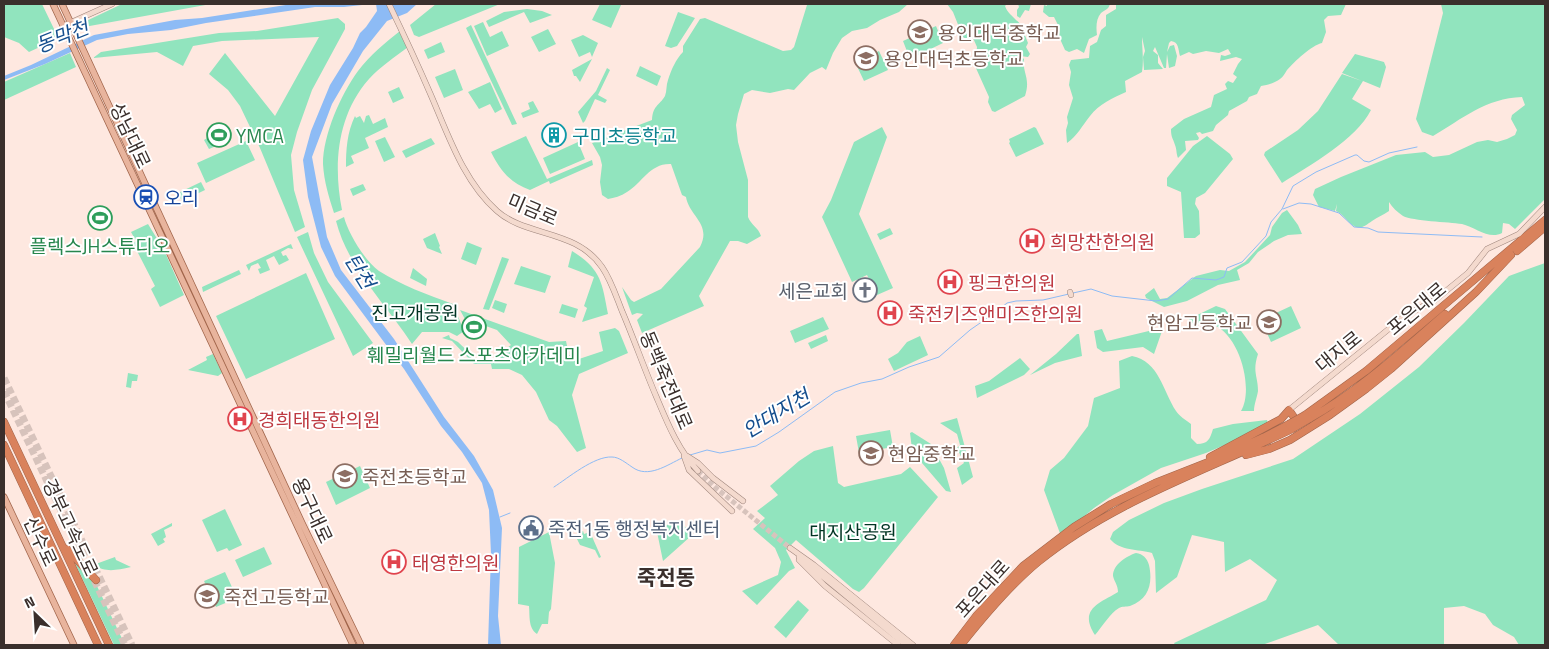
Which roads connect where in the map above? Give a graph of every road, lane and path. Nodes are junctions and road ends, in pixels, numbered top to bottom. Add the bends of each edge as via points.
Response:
1 (53, 4) edge
2 (62, 4) edge
3 (112, 4) edge
4 (389, 4) edge
5 (72, 26) junction
6 (65, 29) junction
7 (1545, 207) edge
8 (1545, 220) edge
9 (1545, 227) edge
10 (1537, 228) junction
11 (1515, 237) junction
12 (1512, 255) junction
13 (625, 317) joint
14 (237, 388) junction
15 (1289, 410) junction
16 (1307, 417) junction
17 (1268, 418) dead end
18 (4, 422) edge
19 (1270, 426) junction
20 (1290, 427) junction
21 (1303, 432) junction
22 (4, 445) edge
23 (683, 454) junction
24 (696, 464) junction
25 (698, 471) tunnel mouth
26 (1183, 471) junction
27 (1194, 474) junction
28 (4, 497) edge
29 (743, 501) dead end
30 (732, 510) dead end
31 (55, 529) junction
32 (1060, 542) junction
33 (1038, 559) junction
34 (96, 580) dead end
35 (842, 591) junction
36 (74, 645) edge
37 (98, 645) edge
38 (109, 645) edge
39 (353, 645) edge
40 (361, 645) edge
41 (898, 645) edge
42 (906, 645) edge
43 (913, 645) edge
44 (954, 645) edge
45 (961, 645) edge

1 - 6 main road, 성남대로
2 - 5 main road, 성남대로
3 - 5 main road
4 - 13 main road, 미금로 via 476,190 504,216 573,242 593,257 607,276
5 - 6 main road
5 - 14 main road, 성남대로
6 - 14 main road, 성남대로
7 - 11 main road, 대지로
8 - 10 highway, 포은대로
9 - 12 highway, 포은대로
10 - 11 highway
10 - 16 highway, 포은대로
11 - 15 main road, 대지로 via 1487,249 1468,273 1435,300 1406,315
12 - 16 highway, 포은대로 via 1391,361 1327,409
12 - 21 highway via 1391,369 1330,416
13 - 23 main road, 동백죽전대로 via 665,418
14 - 39 main road, 용구대로 via 296,526
14 - 40 main road, 용구대로
15 - 19 highway
15 - 21 highway
16 - 20 highway, bridge
17 - 19 highway
18 - 31 highway, 경부고속도로
19 - 26 highway
20 - 26 highway
20 - 27 highway via 1247,451
21 - 27 highway via 1280,445
22 - 37 highway, 경부고속도로
23 - 24 main road
23 - 30 main road, 동백죽전대로 via 686,467
24 - 25 main road
24 - 29 main road
26 - 32 highway via 1111,504 1074,527
27 - 32 highway via 1158,488
28 - 36 main road, 신수로
31 - 34 highway via 68,551
31 - 38 highway, 경부고속도로
32 - 33 highway
33 - 44 highway, 포은대로 via 1023,566
33 - 45 highway, 포은대로
35 - 41 main road via 804,556 790,548 807,570
35 - 42 main road
35 - 43 main road

